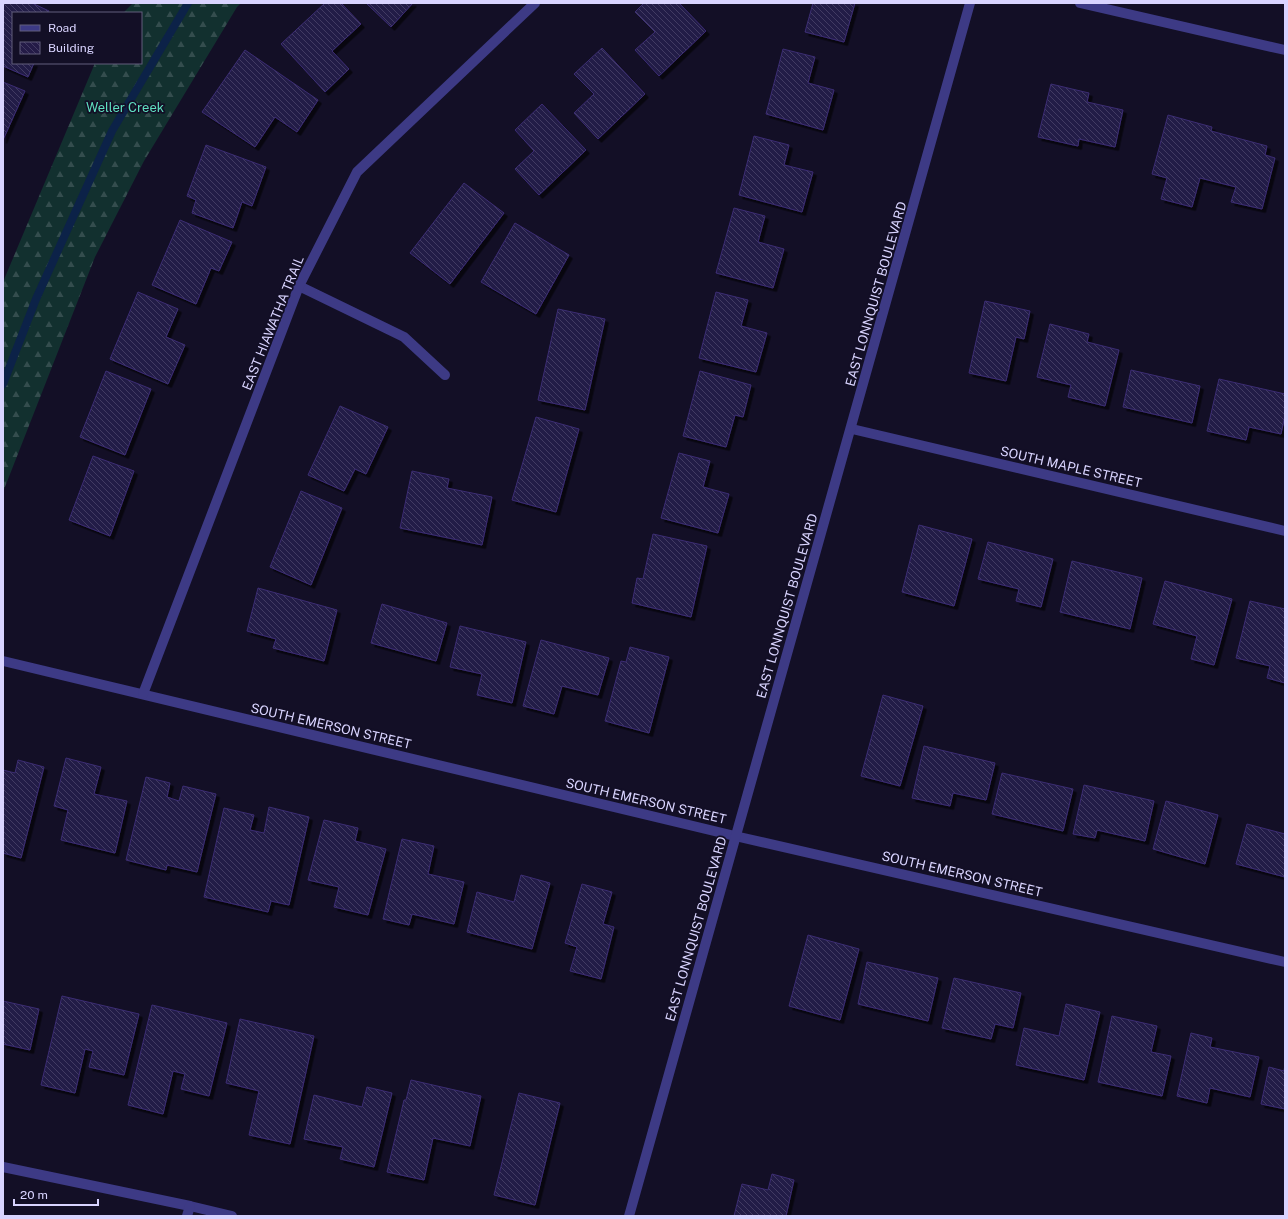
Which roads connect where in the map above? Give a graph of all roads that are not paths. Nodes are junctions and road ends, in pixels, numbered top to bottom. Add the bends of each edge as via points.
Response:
1 (535, 3) edge
2 (970, 3) edge
3 (1080, 3) edge
4 (1285, 50) edge
5 (299, 286) junction
6 (445, 375) dead end
7 (852, 429) junction
8 (1285, 531) edge
9 (3, 661) edge
10 (143, 694) junction
11 (735, 836) junction
12 (1285, 962) edge
13 (3, 1167) edge
14 (188, 1211) edge
15 (232, 1216) edge
16 (629, 1216) edge

1 - 5 street, EAST HIAWATHA TRAIL via 357,172
2 - 7 street, EAST LONNQUIST BOULEVARD
3 - 4 street
5 - 6 street via 404,337
5 - 10 street, EAST HIAWATHA TRAIL
7 - 8 street, SOUTH MAPLE STREET
7 - 11 street, EAST LONNQUIST BOULEVARD
9 - 10 street, SOUTH EMERSON STREET
10 - 11 street, SOUTH EMERSON STREET
11 - 12 street, SOUTH EMERSON STREET
11 - 16 street, EAST LONNQUIST BOULEVARD
13 - 14 street
14 - 15 street

